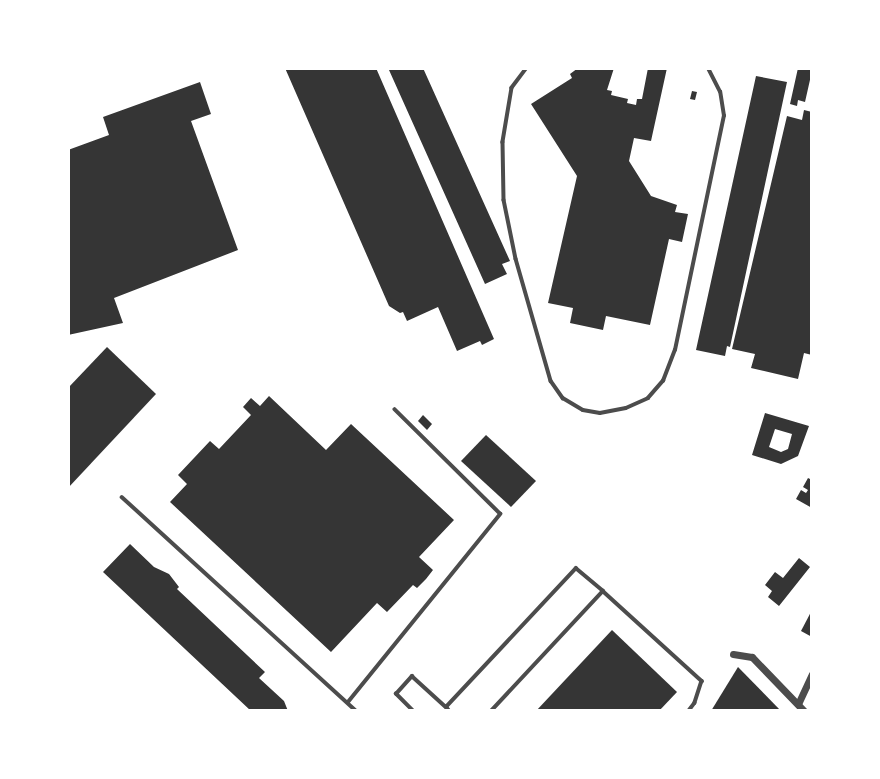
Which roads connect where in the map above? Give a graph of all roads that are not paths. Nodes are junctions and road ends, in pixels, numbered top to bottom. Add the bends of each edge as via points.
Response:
1 (527, 68) edge
2 (708, 68) edge
3 (396, 410) dead end
4 (122, 497) dead end
5 (603, 592) junction
6 (733, 654) dead end
7 (812, 674) edge
8 (348, 702) junction
9 (798, 704) junction
10 (447, 709) edge
11 (356, 711) edge
12 (413, 711) edge
13 (491, 711) edge
14 (689, 711) edge
15 (804, 711) edge

1 - 2 lane via 512,88 503,142 504,200 516,259 551,381 562,398 600,413 648,398 663,381 675,350 724,116 720,92
3 - 8 lane via 500,514
4 - 8 lane
5 - 10 lane via 576,568
5 - 13 lane
5 - 14 lane via 702,681
6 - 9 street via 752,657
7 - 9 street
8 - 11 lane
9 - 15 street
10 - 12 lane via 412,676 396,694

